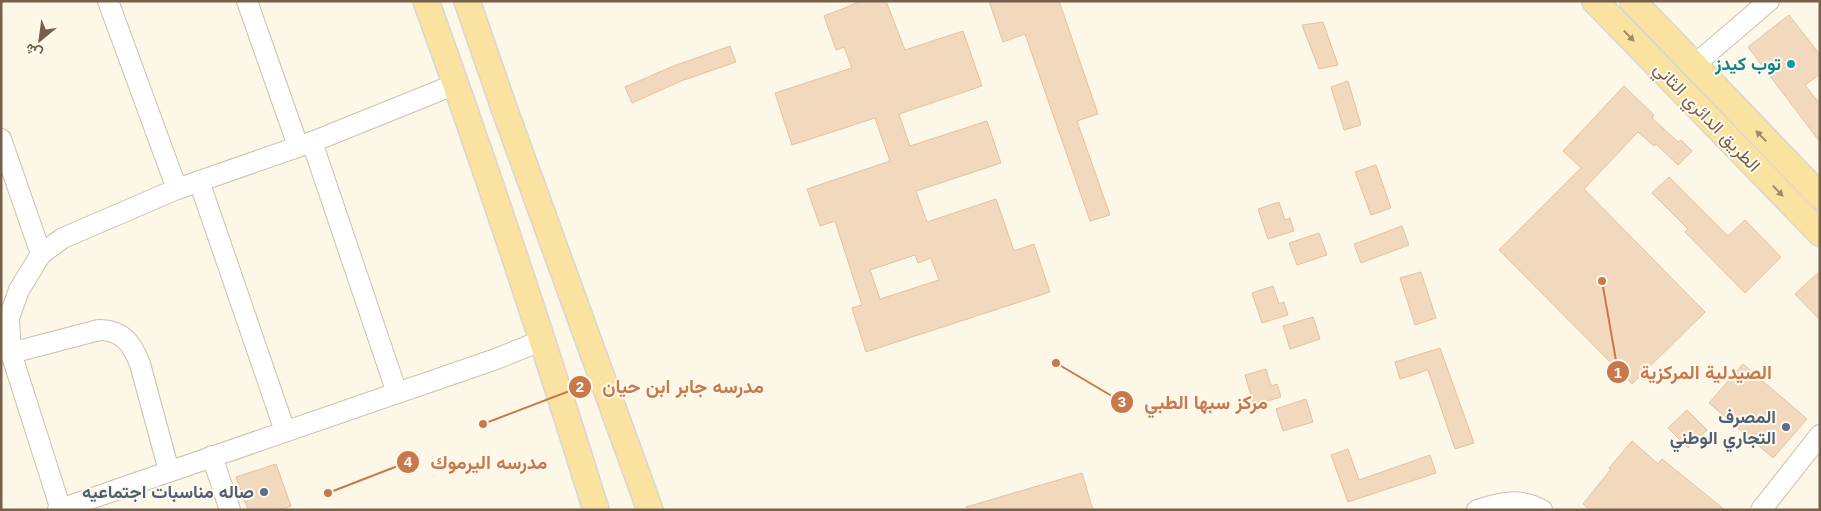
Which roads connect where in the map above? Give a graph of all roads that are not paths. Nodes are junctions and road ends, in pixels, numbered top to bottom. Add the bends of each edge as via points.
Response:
1 (108, 1) edge
2 (247, 1) edge
3 (426, 1) edge
4 (467, 1) edge
5 (1595, 1) edge
6 (1633, 1) edge
7 (1769, 1) edge
8 (1693, 66) junction
9 (456, 84) junction
10 (504, 108) junction
11 (469, 118) junction
12 (1, 139) edge
13 (305, 144) junction
14 (198, 182) junction
15 (177, 189) junction
16 (1820, 196) edge
17 (1820, 233) edge
18 (41, 254) junction
19 (5, 319) edge
20 (543, 340) junction
21 (12, 353) junction
22 (397, 393) junction
23 (285, 431) junction
24 (1817, 446) edge
25 (212, 456) junction
26 (169, 471) junction
27 (60, 509) edge
28 (230, 510) edge
29 (596, 510) edge
30 (650, 510) edge
31 (1477, 510) edge
32 (1542, 510) edge
33 (1761, 510) edge

1 - 15 street
2 - 13 street
3 - 9 main road
4 - 10 main road
5 -> 17 main road, الطريق الدائري الثاني
6 - 8 main road, الطريق الدائري الثاني
7 - 8 street
16 -> 8 main road, الطريق الدائري الثاني
9 - 11 main road
9 - 13 street
10 - 11 main road
10 - 30 main road
11 - 20 main road
12 - 18 street
13 - 14 street
13 - 22 street
14 - 15 street
14 - 23 street
15 - 18 street via 63,238
18 - 19 street
19 - 21 street
20 - 22 street
20 - 29 main road
21 - 26 street via 98,330 121,334 135,351 140,364
21 - 27 street
22 - 23 street
23 - 25 street
24 - 33 street
25 - 26 street
25 - 28 street
26 - 27 street
31 - 32 street via 1507,501

